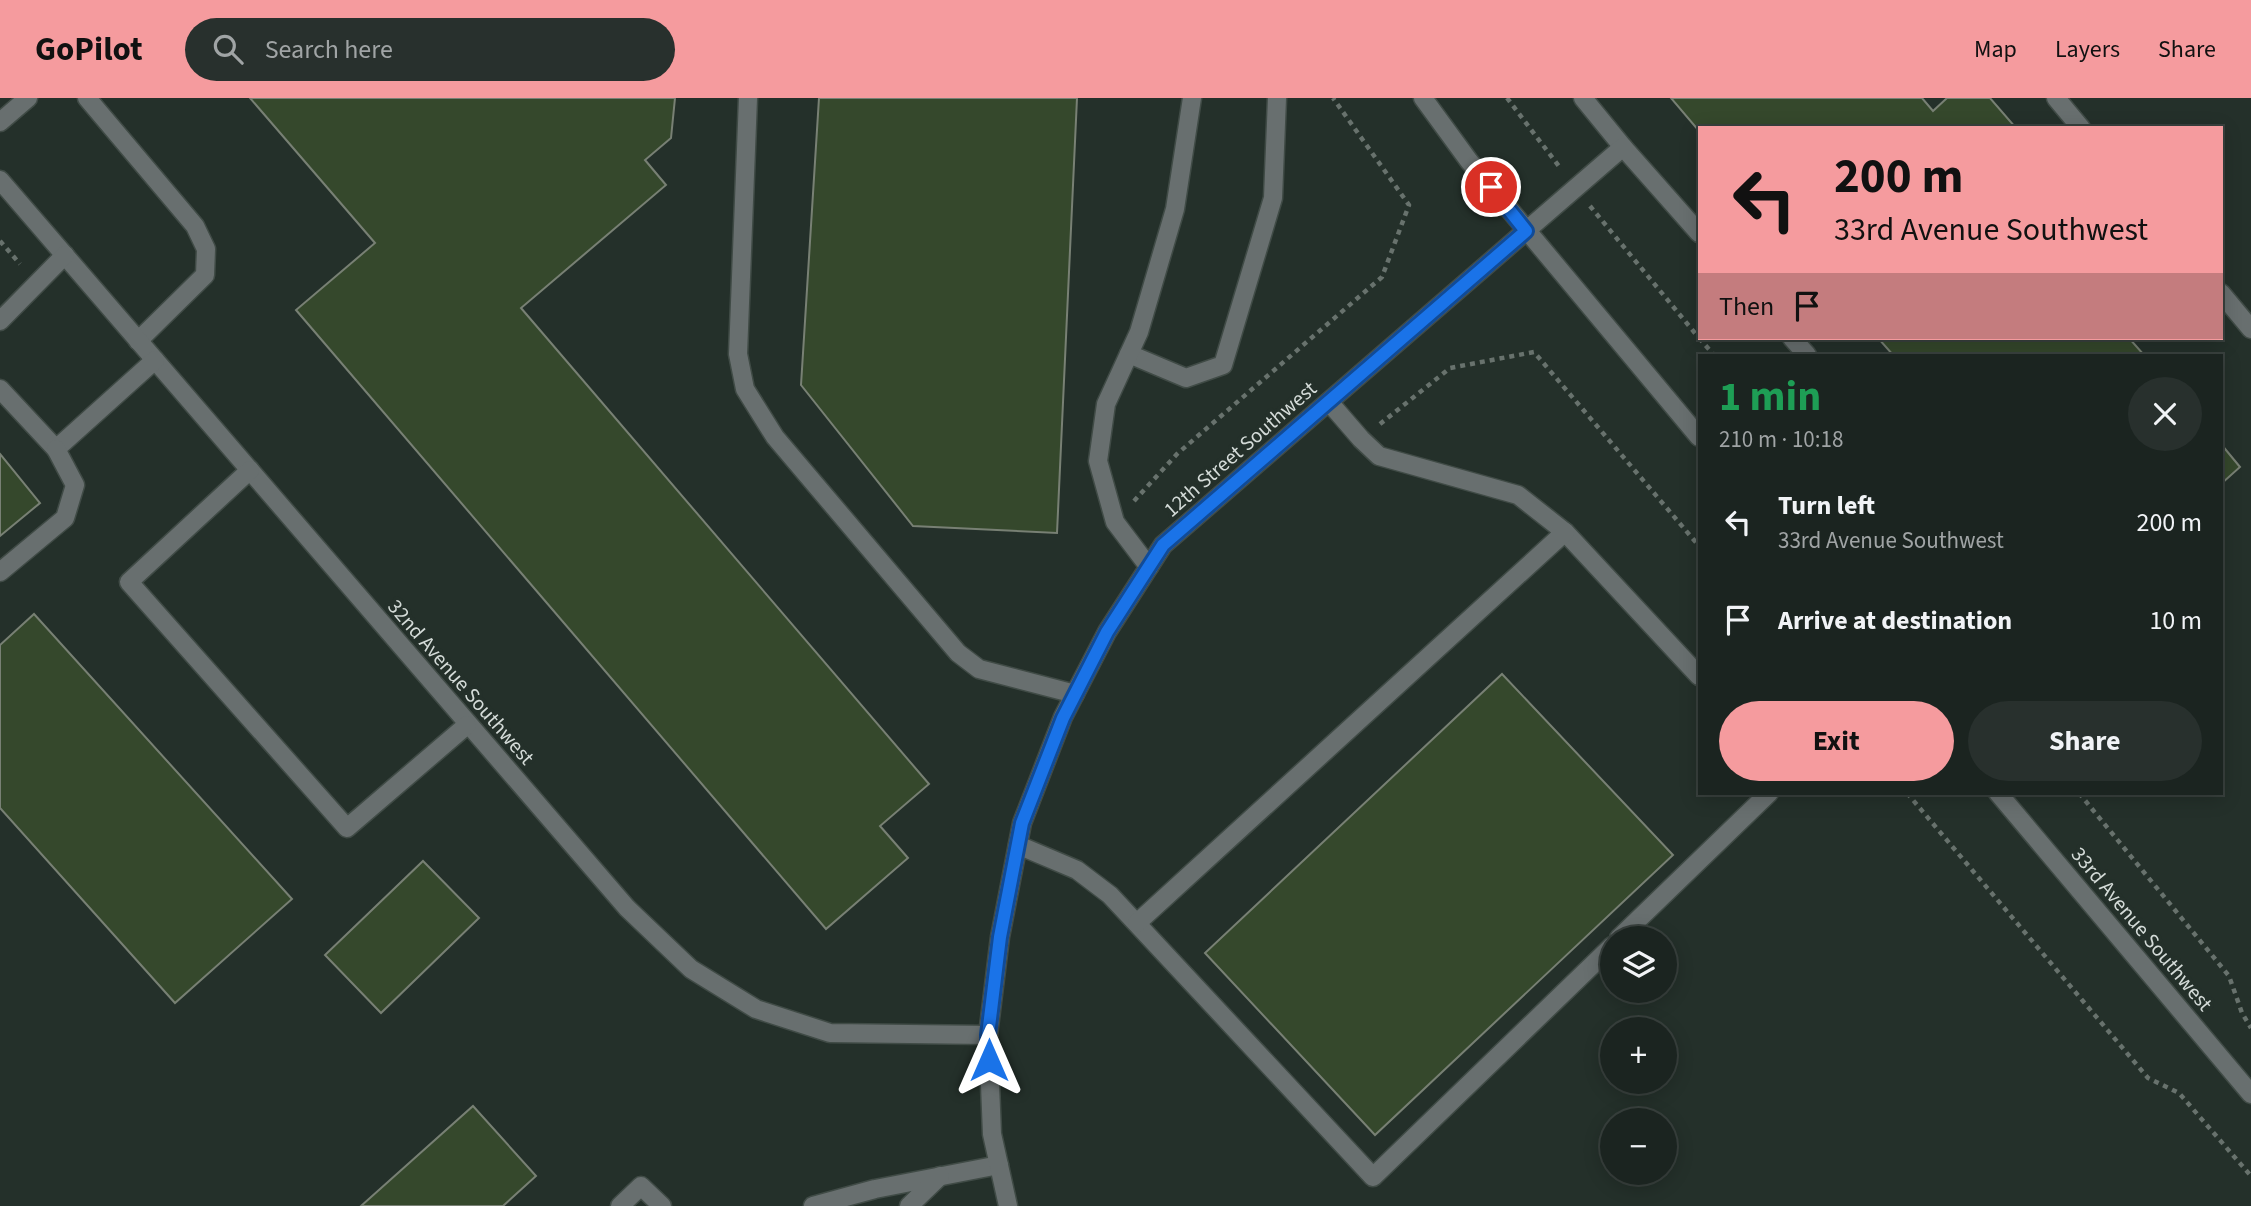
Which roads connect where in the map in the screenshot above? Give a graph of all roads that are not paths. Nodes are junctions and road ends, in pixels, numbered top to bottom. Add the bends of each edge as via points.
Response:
1 (28, 98) edge
2 (87, 98) edge
3 (748, 98) edge
4 (1192, 98) edge
5 (1277, 98) edge
6 (1423, 98) edge
7 (1583, 98) edge
8 (2056, 98) edge
9 (0, 122) edge
10 (2079, 126) edge
11 (1623, 147) junction
12 (0, 180) edge
13 (1526, 231) junction
14 (1698, 232) edge
15 (65, 255) junction
16 (2223, 295) edge
17 (0, 321) edge
18 (2251, 329) edge
19 (1794, 340) edge
20 (138, 341) junction
21 (1129, 354) junction
22 (1806, 354) edge
23 (155, 360) junction
24 (0, 389) edge
25 (1329, 402) junction
26 (1698, 436) edge
27 (56, 449) junction
28 (250, 470) junction
29 (1565, 532) junction
30 (1149, 567) junction
31 (0, 572) edge
32 (1698, 676) edge
33 (1076, 694) junction
34 (467, 725) junction
35 (1767, 795) edge
36 (2000, 795) edge
37 (1018, 845) junction
38 (1137, 923) junction
39 (1631, 926) edge
40 (1600, 958) edge
41 (988, 1035) junction
42 (2251, 1094) edge
43 (999, 1165) junction
44 (940, 1176) junction
45 (620, 1206) edge
46 (663, 1206) edge
47 (813, 1206) edge
48 (909, 1206) edge
49 (1008, 1206) edge

1 - 9 street
2 - 20 street via 195,226 206,249 205,275
3 - 33 street via 738,354 745,389 775,437 958,653 979,669
4 - 21 street via 1175,209
5 - 21 street via 1273,198 1223,365 1186,378
6 - 13 street
7 - 11 street
8 - 10 street
11 - 13 street, 12th Street Southwest
11 - 14 street
12 - 15 street, 32nd Avenue Southwest
13 - 25 street, 12th Street Southwest
13 - 26 street
15 - 17 street
15 - 20 street, 32nd Avenue Southwest
16 - 18 street
19 - 22 street
20 - 23 street, 32nd Avenue Southwest
21 - 30 street via 1106,404 1098,461 1115,522
23 - 27 street
23 - 28 street, 32nd Avenue Southwest
24 - 27 street
25 - 29 street via 1379,456 1518,495
25 - 30 street, 12th Street Southwest via 1163,545
27 - 31 street via 75,485 65,518
28 - 34 street, 32nd Avenue Southwest
28 - 34 street via 130,582 347,828
29 - 32 street
29 - 38 street
30 - 33 street, 12th Street Southwest via 1107,632
33 - 37 street, 12th Street Southwest via 1022,823
34 - 41 street, 32nd Avenue Southwest via 626,908 691,969 756,1009 830,1033
35 - 39 street
36 - 42 street, 33rd Avenue Southwest
37 - 38 street via 1076,870
37 - 41 street, 12th Street Southwest
38 - 40 street via 1373,1177
41 - 43 street, 12th Street Southwest via 992,1134
43 - 44 street
43 - 49 street, 12th Street Southwest
44 - 47 street
44 - 48 street
45 - 46 street via 641,1186

